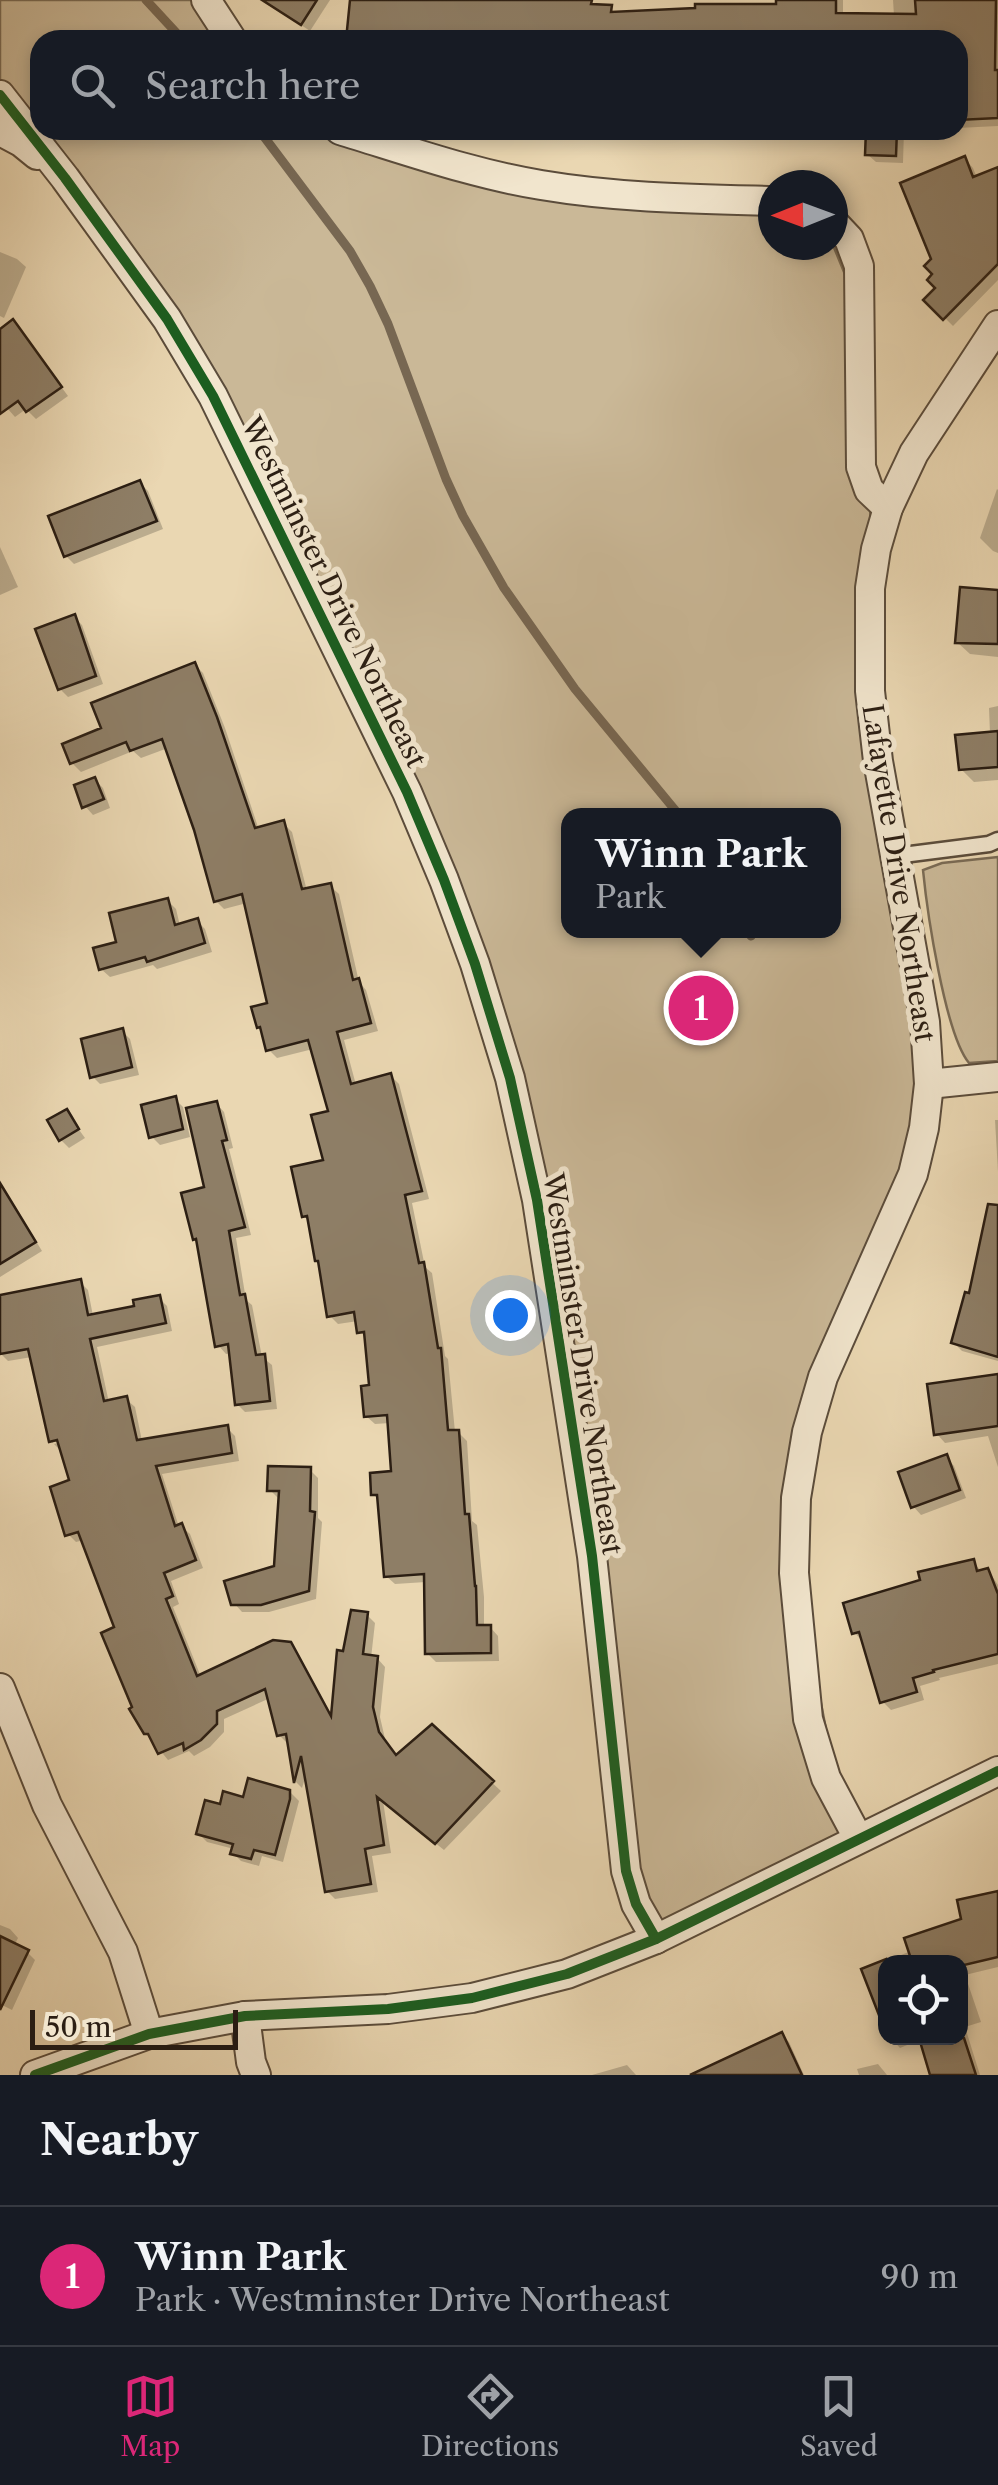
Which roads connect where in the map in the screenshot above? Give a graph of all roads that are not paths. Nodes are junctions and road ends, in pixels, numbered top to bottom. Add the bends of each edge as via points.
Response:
1 (206, 0) edge
2 (226, 30) edge
3 (0, 95) edge
4 (0, 131) edge
5 (30, 133) edge
6 (35, 140) edge
7 (373, 140) edge
8 (65, 178) junction
9 (758, 201) edge
10 (848, 238) edge
11 (998, 325) edge
12 (888, 508) junction
13 (998, 840) edge
14 (896, 856) junction
15 (998, 1078) edge
16 (929, 1084) junction
17 (0, 1688) edge
18 (998, 1771) edge
19 (858, 1838) junction
20 (656, 1938) junction
21 (245, 2016) junction
22 (149, 2034) junction
23 (35, 2075) edge
24 (256, 2075) edge

1 - 2 street
3 - 5 street, Westminster Drive Northeast
4 - 8 street, Westminster Drive Northeast
6 - 8 street, Westminster Drive Northeast
7 - 9 street via 539,185
8 - 20 street, Westminster Drive Northeast via 167,319 213,396 407,792 475,964 537,1200 592,1556 626,1871
10 - 12 street via 860,266 861,467 869,490
11 - 12 street, Lafayette Drive Northeast via 914,453
12 - 14 street, Lafayette Drive Northeast via 870,588 870,691
13 - 14 lane
14 - 16 street, Lafayette Drive Northeast via 926,1022
15 - 16 street
16 - 19 street, Lafayette Drive Northeast via 913,1174 824,1376 806,1432 796,1498 794,1573 808,1718 826,1778
17 - 22 street via 47,1804 123,1952
18 - 19 street
19 - 20 street
20 - 21 street via 567,1974 472,1998
21 - 22 street
21 - 24 street
22 - 23 street

